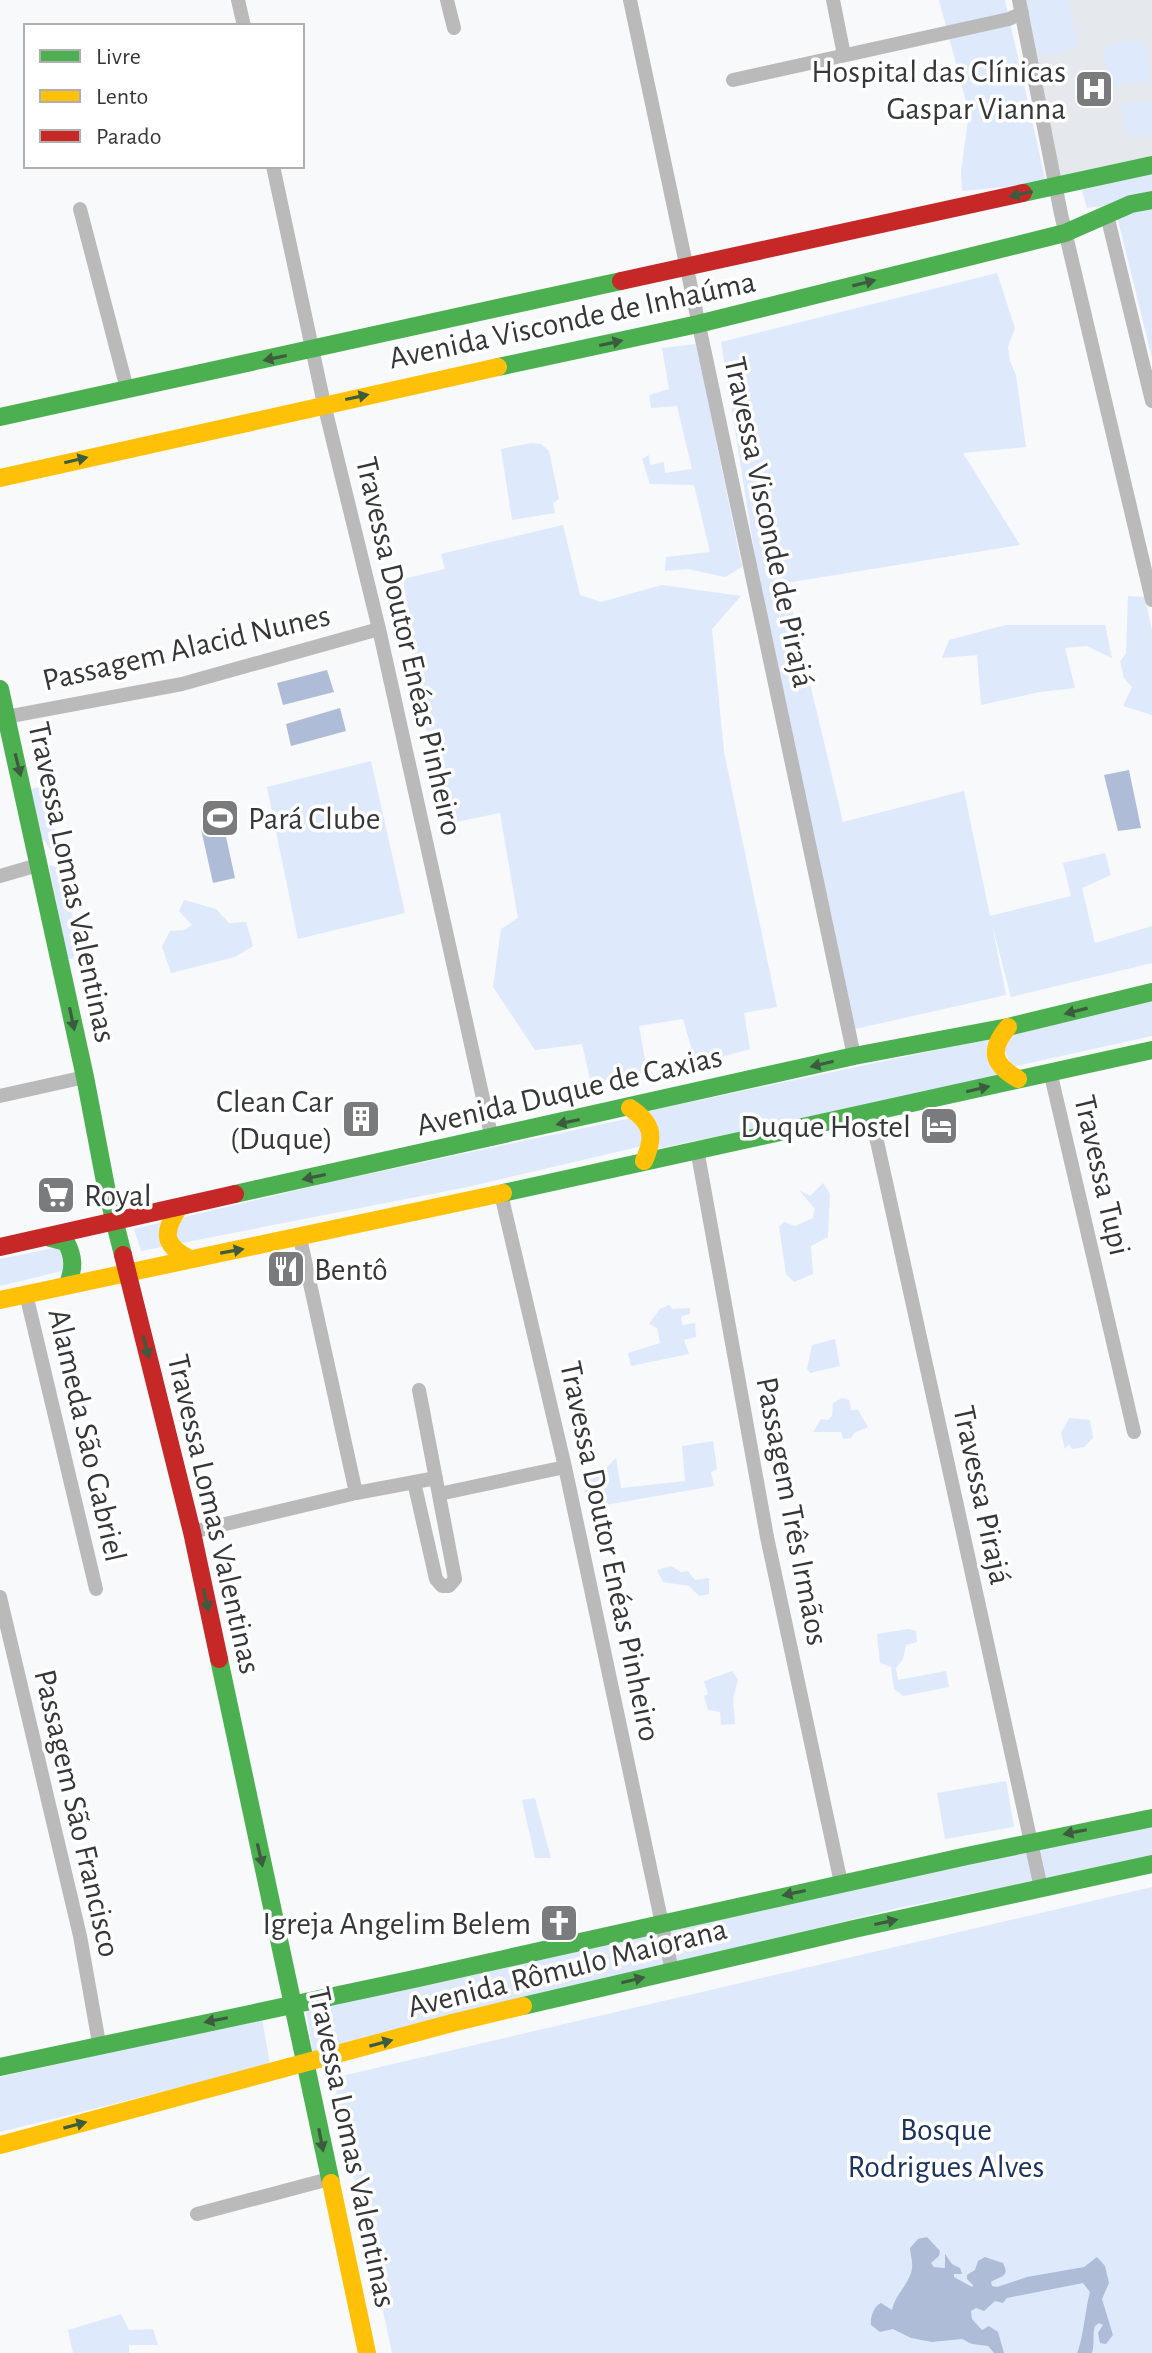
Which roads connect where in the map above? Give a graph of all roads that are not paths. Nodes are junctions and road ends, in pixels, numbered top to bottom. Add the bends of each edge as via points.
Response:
1 (238, 0) edge
2 (447, 0) edge
3 (630, 0) edge
4 (833, 0) edge
5 (1020, 7) edge
6 (244, 24) edge
7 (454, 28) dead end
8 (844, 55) junction
9 (733, 80) dead end
10 (1152, 165) edge
11 (273, 168) edge
12 (1055, 187) junction
13 (1152, 200) edge
14 (80, 209) dead end
15 (1107, 215) junction
16 (1065, 233) junction
17 (687, 267) junction
18 (698, 324) junction
19 (312, 350) junction
20 (127, 389) junction
21 (1152, 401) edge
22 (324, 404) junction
23 (0, 417) edge
24 (0, 478) edge
25 (1152, 600) edge
26 (379, 629) junction
27 (0, 689) edge
28 (3, 718) edge
29 (38, 865) junction
30 (0, 876) edge
31 (1152, 992) edge
32 (1008, 1027) junction
33 (1152, 1050) edge
34 (854, 1056) junction
35 (1050, 1071) junction
36 (85, 1077) junction
37 (1018, 1079) junction
38 (0, 1096) edge
39 (630, 1108) junction
40 (871, 1114) junction
41 (492, 1139) junction
42 (697, 1149) junction
43 (644, 1161) junction
44 (501, 1194) junction
45 (179, 1207) junction
46 (115, 1222) junction
47 (47, 1237) junction
48 (300, 1238) junction
49 (0, 1247) edge
50 (190, 1259) junction
51 (128, 1272) junction
52 (68, 1284) junction
53 (26, 1294) junction
54 (0, 1300) edge
55 (419, 1390) dead end
56 (1134, 1432) dead end
57 (565, 1467) junction
58 (436, 1478) junction
59 (414, 1482) junction
60 (356, 1493) junction
61 (439, 1494) junction
62 (192, 1532) junction
63 (96, 1589) dead end
64 (0, 1597) edge
65 (1152, 1818) edge
66 (1030, 1841) junction
67 (1152, 1864) edge
68 (841, 1883) junction
69 (1041, 1888) junction
70 (663, 1922) junction
71 (672, 1971) junction
72 (293, 2005) junction
73 (99, 2043) junction
74 (305, 2063) junction
75 (0, 2067) edge
76 (0, 2145) edge
77 (329, 2179) junction
78 (197, 2214) dead end
79 (367, 2353) edge

1 - 6 street
2 - 7 street
3 - 17 street, Travessa Visconde de Pirajá
4 - 8 street
5 - 8 street via 1009,19
5 - 12 street
8 - 9 street
10 - 12 street, Avenida Visconde de Inhaúma
11 - 19 street, Travessa Doutor Enéas Pinheiro
12 - 16 street
12 -> 17 street, Avenida Visconde de Inhaúma
13 - 15 street, Avenida Visconde de Inhaúma
14 - 20 street
15 - 16 street, Avenida Visconde de Inhaúma
15 - 21 street
18 -> 16 street, Avenida Visconde de Inhaúma
16 - 25 street
17 - 18 street, Travessa Visconde de Pirajá
17 - 19 street, Avenida Visconde de Inhaúma
22 -> 18 street, Avenida Visconde de Inhaúma
18 - 34 street, Travessa Visconde de Pirajá
19 -> 20 street, Avenida Visconde de Inhaúma
19 - 22 street, Travessa Doutor Enéas Pinheiro
20 - 23 street, Avenida Visconde de Inhaúma
24 -> 22 street, Avenida Visconde de Inhaúma
22 - 26 street, Travessa Doutor Enéas Pinheiro
26 - 28 street, Passagem Alacid Nunes via 182,684
26 - 41 street, Travessa Doutor Enéas Pinheiro
27 - 28 street, Travessa Lomas Valentinas
28 -> 29 street, Travessa Lomas Valentinas
29 - 30 street
29 -> 36 street, Travessa Lomas Valentinas
31 -> 32 street, Avenida Duque de Caxias
32 - 34 street, Avenida Duque de Caxias
32 - 37 street via 997,1040 995,1057
33 - 35 street
34 -> 39 street, Avenida Duque de Caxias
35 - 37 street
35 - 56 street, Travessa Tupi
36 - 38 street
36 - 46 street, Travessa Lomas Valentinas
40 -> 37 street
39 -> 41 street, Avenida Duque de Caxias
39 - 43 street via 647,1118 652,1129
40 - 42 street
40 - 66 street, Travessa Pirajá
41 -> 45 street, Avenida Duque de Caxias
42 - 43 street
42 - 68 street, Passagem Três Irmãos via 767,1537
43 - 44 street
44 - 48 street
44 - 57 street, Travessa Doutor Enéas Pinheiro
45 - 46 street, Avenida Duque de Caxias
45 - 50 street via 167,1224 169,1242 176,1253
46 - 47 street, Avenida Duque de Caxias
46 - 51 street, Travessa Lomas Valentinas
47 - 49 street, Avenida Duque de Caxias
47 - 52 street via 66,1242 74,1255
50 -> 48 street
48 - 60 street
50 - 51 street
51 - 52 street
51 -> 62 street, Travessa Lomas Valentinas
52 - 53 street
53 - 54 street
53 - 63 street, Alameda São Gabriel
55 - 58 street
57 - 61 street
57 - 70 street, Travessa Doutor Enéas Pinheiro
58 - 59 street
58 - 61 street
59 - 60 street
59 - 61 street via 436,1579 449,1586 455,1579
60 - 62 street
62 -> 72 street, Travessa Lomas Valentinas
64 - 73 street, Passagem São Francisco via 80,1936
65 -> 66 street, Avenida Rômulo Maiorana
66 - 68 street, Avenida Rômulo Maiorana
66 - 69 street, Travessa Pirajá
67 - 69 street, Avenida Rômulo Maiorana
68 -> 70 street, Avenida Rômulo Maiorana
71 -> 69 street, Avenida Rômulo Maiorana
70 - 71 street, Travessa Doutor Enéas Pinheiro
70 - 72 street, Avenida Rômulo Maiorana
74 -> 71 street, Avenida Rômulo Maiorana
72 -> 73 street, Avenida Rômulo Maiorana
72 - 74 street, Travessa Lomas Valentinas
73 - 75 street, Avenida Rômulo Maiorana
76 -> 74 street, Avenida Rômulo Maiorana
74 -> 77 street, Travessa Lomas Valentinas
77 - 78 street
77 - 79 street, Travessa Lomas Valentinas

